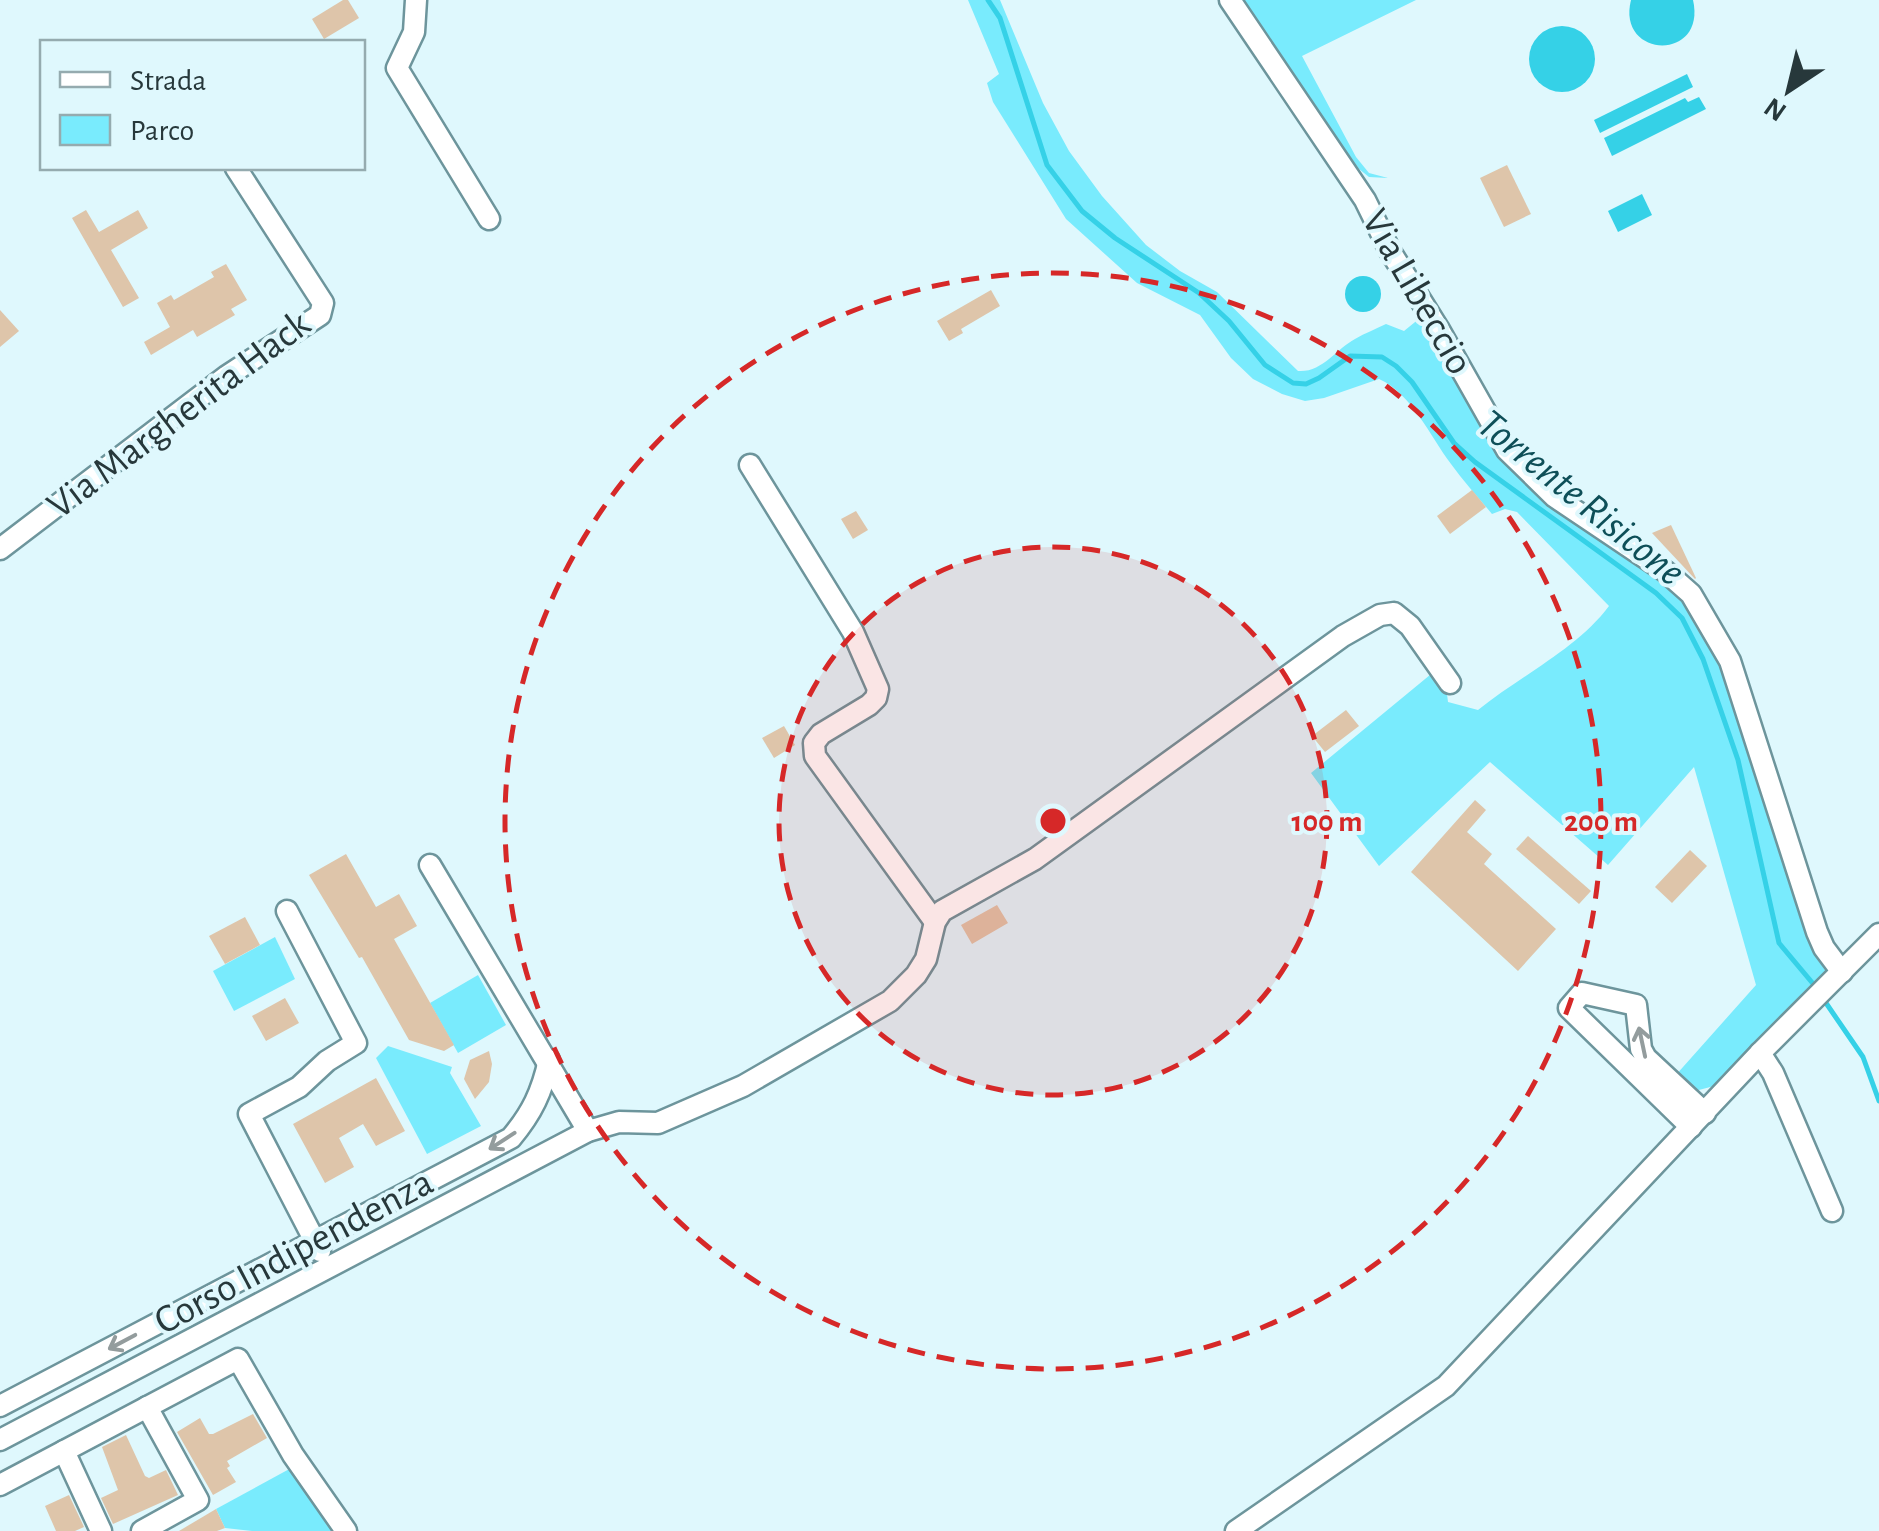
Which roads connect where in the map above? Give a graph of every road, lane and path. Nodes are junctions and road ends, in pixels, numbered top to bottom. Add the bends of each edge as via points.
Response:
1 (416, 0) edge
2 (1230, 0) edge
3 (237, 170) edge
4 (490, 219) dead end
5 (750, 464) dead end
6 (0, 549) edge
7 (1450, 683) dead end
8 (430, 864) dead end
9 (287, 911) dead end
10 (934, 922) junction
11 (1879, 934) edge
12 (1842, 972) junction
13 (1760, 1054) junction
14 (549, 1060) junction
15 (1698, 1120) junction
16 (588, 1130) junction
17 (464, 1163) junction
18 (478, 1191) junction
19 (1832, 1212) dead end
20 (315, 1241) junction
21 (328, 1267) junction
22 (0, 1406) edge
23 (147, 1407) junction
24 (0, 1440) edge
25 (64, 1451) junction
26 (0, 1485) edge
27 (101, 1531) edge
28 (142, 1531) edge
29 (346, 1531) edge
30 (1236, 1531) edge

1 - 4 street via 414,32 397,68
2 - 12 street, Via Libeccio via 1365,200 1507,450 1555,497 1665,570 1708,620 1730,661 1817,932
3 - 6 street, Via Margherita Hack via 323,303 320,315 227,376
5 - 10 street via 853,632 878,689 869,705 821,734 815,756
7 - 10 street via 1410,626 1394,613 1380,616 1035,859 942,910
8 - 14 street
9 - 20 street via 356,1043 299,1087 249,1114
10 - 16 street via 926,960 890,1000 744,1086 658,1123
11 - 12 street
12 - 13 street
13 - 15 street
13 - 19 street
14 - 16 street
14 -> 17 street, Corso Indipendenza via 528,1118 511,1138
15 -> 15 street via 1646,1058 1636,1005 1582,992 1569,1008
15 - 30 street via 1446,1386
16 - 18 street, Corso Indipendenza
17 - 18 street
17 - 20 street, Corso Indipendenza
18 - 21 street, Corso Indipendenza
20 - 21 street
20 -> 22 street, Corso Indipendenza
21 - 24 street, Corso Indipendenza
23 - 25 street
23 - 28 street via 198,1500
23 - 29 street via 238,1359
25 - 26 street
25 - 27 street

